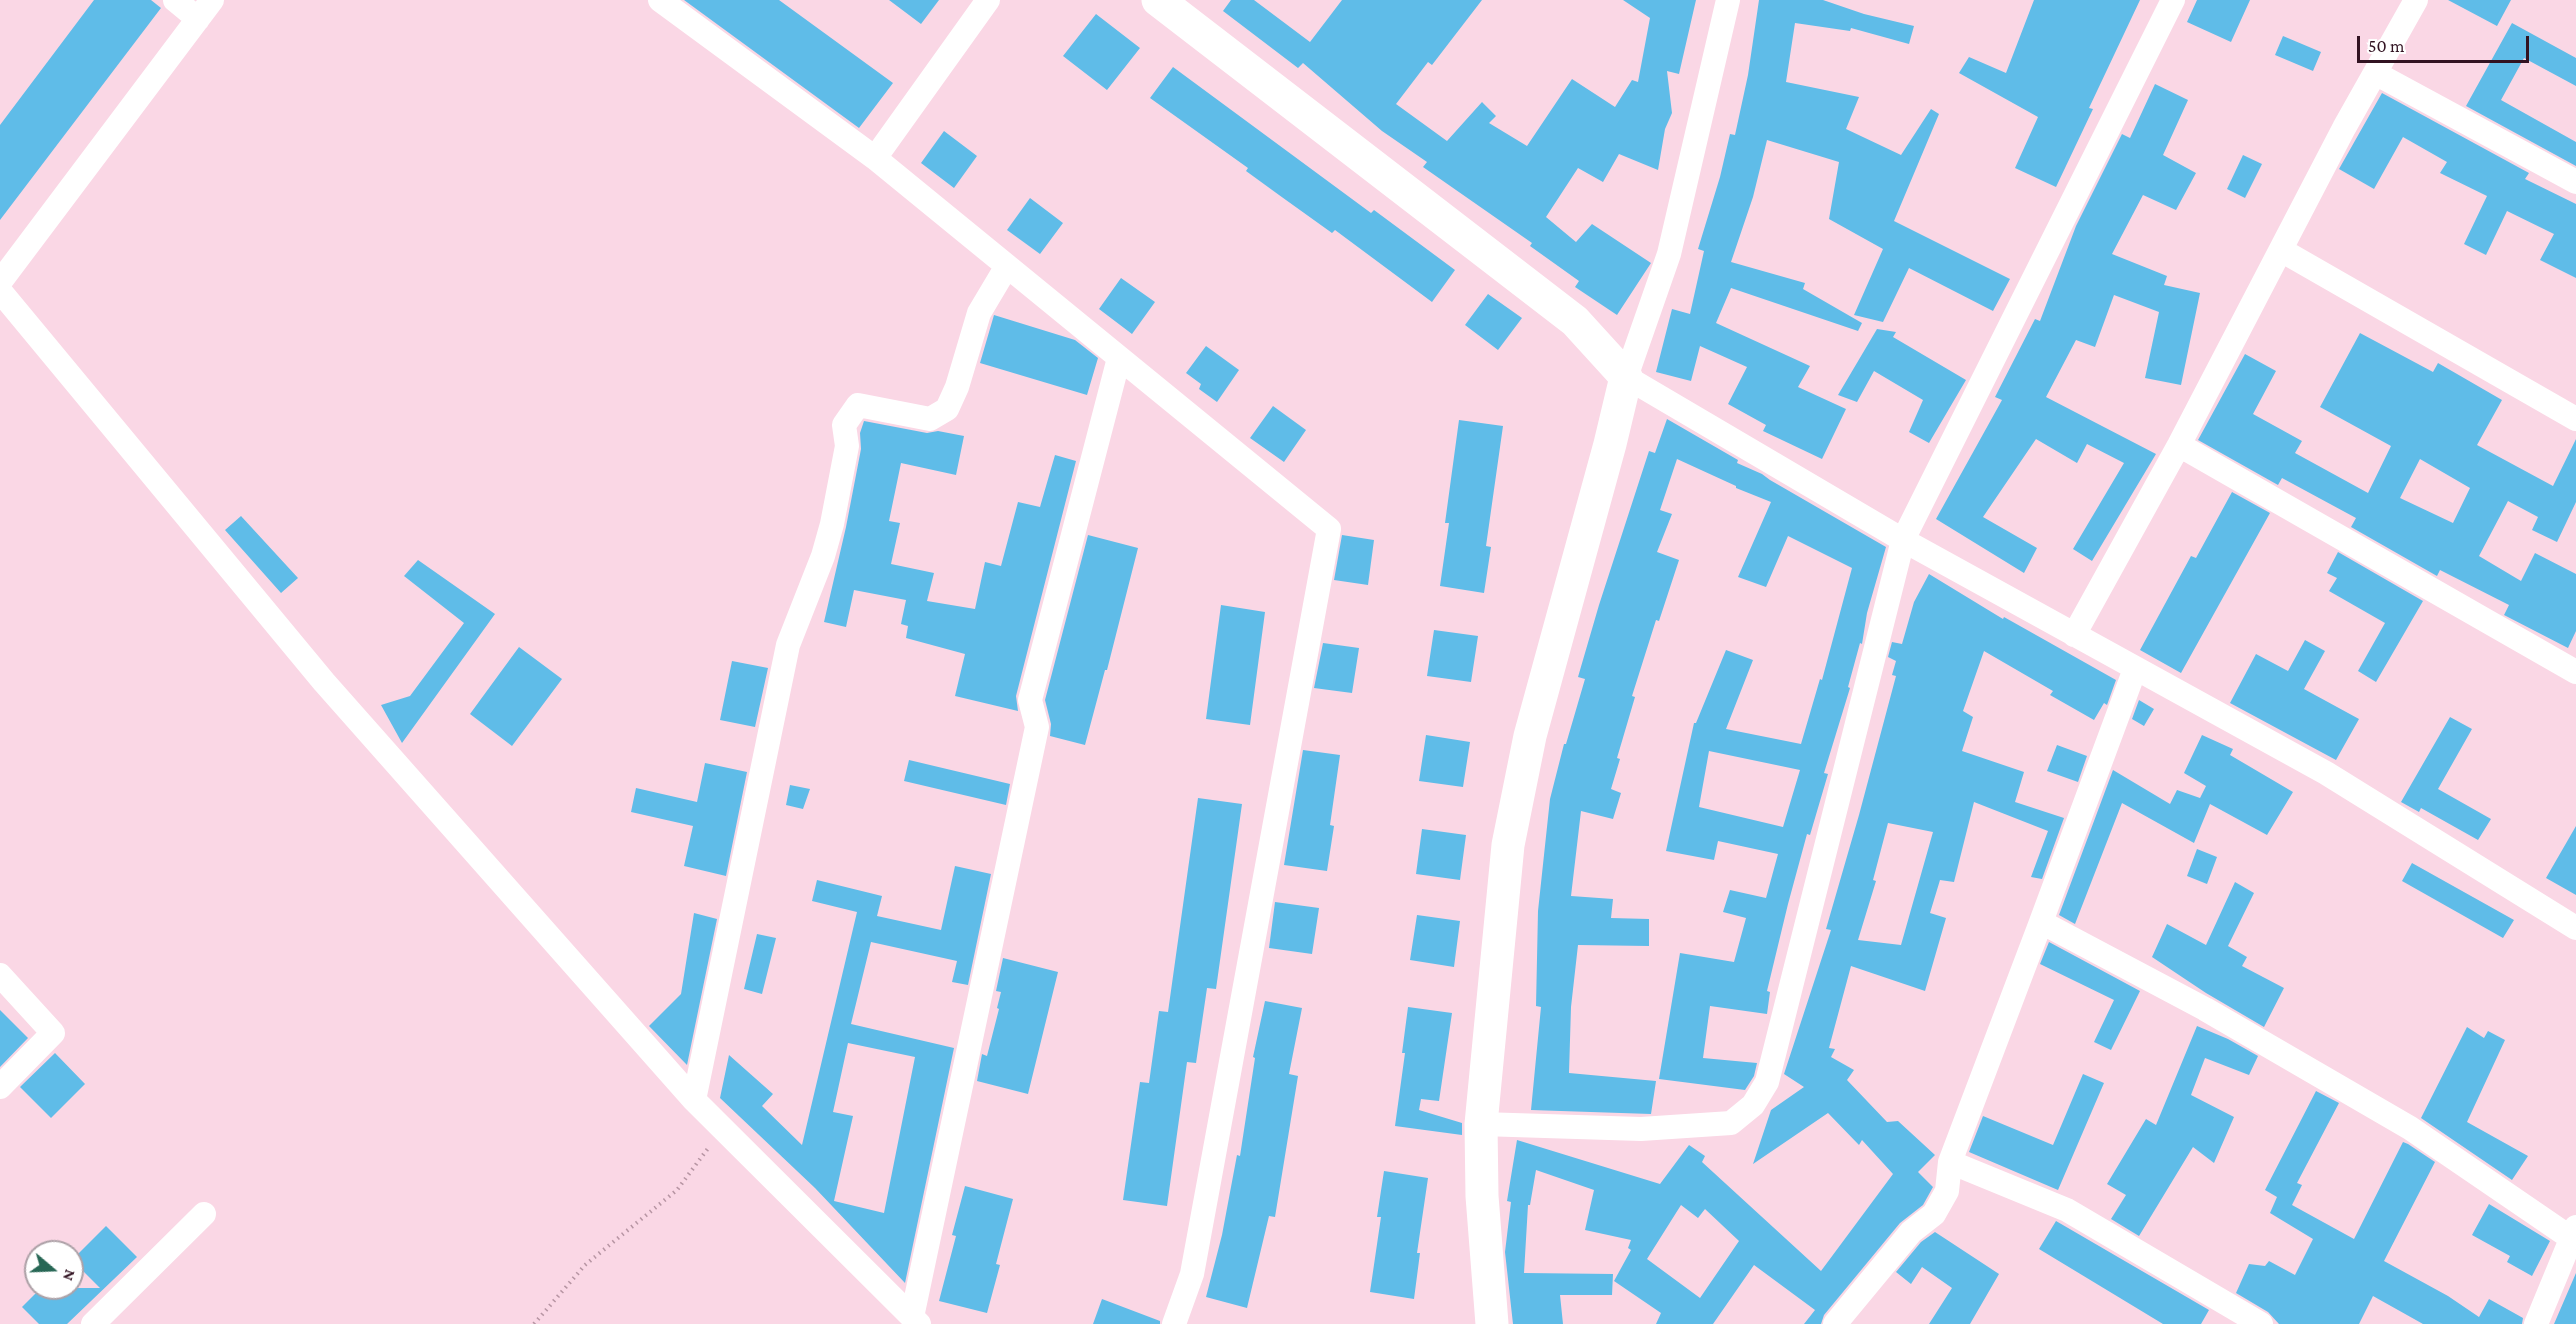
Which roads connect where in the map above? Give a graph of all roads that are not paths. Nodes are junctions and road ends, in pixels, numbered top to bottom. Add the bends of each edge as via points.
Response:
1 (175, 0) edge
2 (660, 0) edge
3 (988, 0) edge
4 (1158, 0) edge
5 (1728, 0) edge
6 (2173, 0) edge
7 (2415, 0) edge
8 (205, 10) edge
9 (2375, 73) junction
10 (874, 158) junction
11 (2576, 182) edge
12 (2281, 250) junction
13 (1007, 266) junction
14 (0, 282) edge
15 (0, 291) edge
16 (1119, 358) junction
17 (1626, 377) junction
18 (2576, 419) edge
19 (2179, 445) junction
20 (1903, 540) junction
21 (2074, 635) junction
22 (2134, 669) junction
23 (2576, 672) edge
24 (2041, 922) junction
25 (2576, 928) edge
26 (0, 975) edge
27 (0, 1087) edge
28 (694, 1100) junction
29 (1480, 1124) junction
30 (1950, 1161) junction
31 (204, 1214) dead end
32 (2574, 1233) edge
33 (916, 1321) edge
34 (93, 1324) edge
35 (1174, 1324) edge
36 (1492, 1324) edge
37 (1835, 1324) edge
38 (2261, 1324) edge
39 (2536, 1324) edge

1 - 8 street
2 - 10 street
3 - 10 street
4 - 17 main road via 1575,321
5 - 17 street via 1669,254
6 - 20 street
7 - 9 street
8 - 14 street
9 - 11 street
9 - 12 street
10 - 13 street
12 - 18 street
12 - 19 street
13 - 16 street
13 - 28 street via 979,313 957,387 946,409 930,419 858,405 844,425 846,446 832,524 788,645
15 - 28 street via 324,682
16 - 33 street via 1030,700 1037,727
16 - 35 street via 1329,529 1192,1274
17 - 20 street
17 - 29 main road via 1530,736 1508,845
19 - 21 street
19 - 23 street
20 - 21 street
20 - 29 street via 1767,1082 1753,1106 1731,1123 1641,1129
21 - 22 street
22 - 24 street
22 - 25 street via 2326,773
24 - 30 street
24 - 32 street via 2205,1009 2410,1128
26 - 27 street via 53,1033
28 - 33 street
29 - 36 main road
30 - 37 street via 1947,1191 1934,1214 1911,1232
30 - 38 street via 2067,1210
31 - 34 street
32 - 39 street

